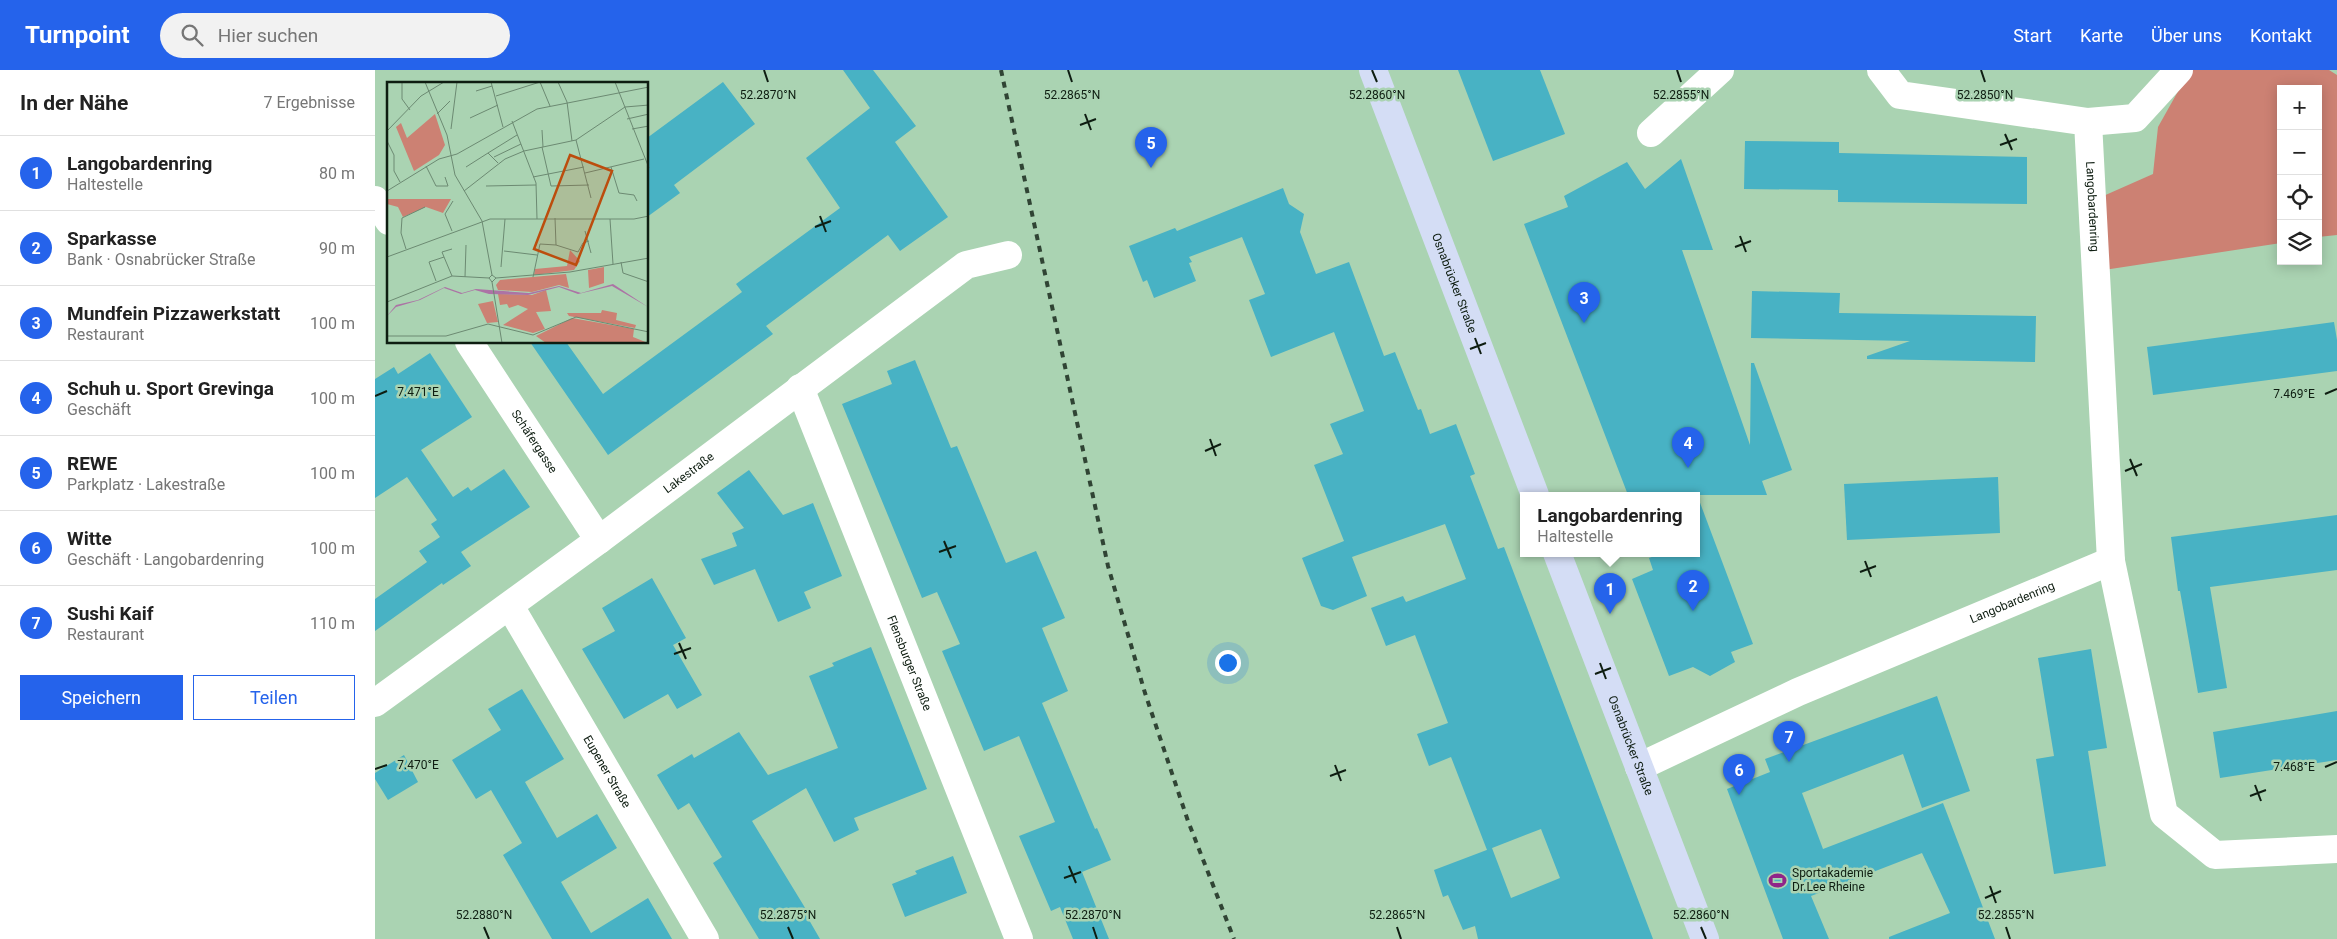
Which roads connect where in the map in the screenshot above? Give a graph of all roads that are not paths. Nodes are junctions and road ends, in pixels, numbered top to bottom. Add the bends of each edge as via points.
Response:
1 (1373, 70) edge
2 (1721, 70) edge
3 (1881, 70) edge
4 (2179, 70) edge
5 (2088, 122) junction
6 (1651, 133) dead end
7 (375, 200) edge
8 (387, 218) edge
9 (1008, 255) dead end
10 (470, 344) edge
11 (800, 388) junction
12 (1534, 492) edge
13 (599, 540) junction
14 (1559, 557) edge
15 (2111, 561) junction
16 (510, 606) junction
17 (375, 703) edge
18 (1639, 767) junction
19 (2337, 850) edge
20 (705, 939) edge
21 (1019, 939) edge
22 (1705, 939) edge

1 - 12 main road, Osnabrücker Straße
2 - 6 street
3 - 5 street via 1900,95
4 - 5 street via 2135,118
5 - 15 street, Langobardenring
7 - 8 street
9 - 11 street, Lakestraße via 966,265
10 - 13 street, Schäfergasse
11 - 13 street, Lakestraße
11 - 21 street, Flensburger Straße
13 - 16 street, Lakestraße
14 - 18 main road, Osnabrücker Straße
15 - 18 street, Langobardenring via 1798,692
15 - 19 street, Langobardenring via 2164,814 2215,855
16 - 17 street, Lakestraße
16 - 20 street, Eupener Straße
18 - 22 main road, Osnabrücker Straße

